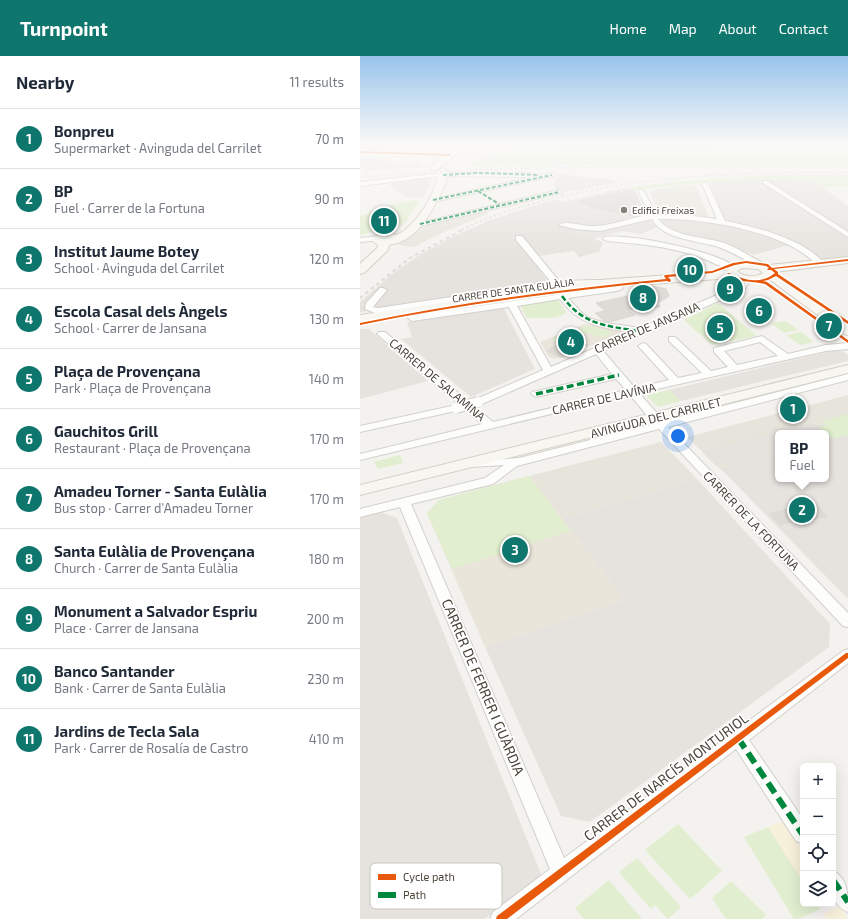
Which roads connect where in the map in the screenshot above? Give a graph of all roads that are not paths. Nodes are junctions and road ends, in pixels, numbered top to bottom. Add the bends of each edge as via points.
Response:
1 (437, 183) edge
2 (512, 183) edge
3 (767, 183) edge
4 (705, 184) dead end
5 (478, 191) junction
6 (641, 191) dead end
7 (559, 192) dead end
8 (433, 200) junction
9 (499, 204) junction
10 (654, 216) junction
11 (722, 222) junction
12 (563, 225) dead end
13 (417, 226) junction
14 (848, 235) edge
15 (519, 238) dead end
16 (395, 239) junction
17 (607, 240) dead end
18 (360, 241) edge
19 (380, 241) junction
20 (375, 257) junction
21 (848, 260) edge
22 (820, 263) junction
23 (360, 266) edge
24 (360, 270) edge
25 (766, 272) junction
26 (736, 273) junction
27 (622, 282) junction
28 (604, 283) junction
29 (557, 284) junction
30 (383, 290) dead end
31 (562, 296) junction
32 (511, 303) junction
33 (412, 318) dead end
34 (360, 319) edge
35 (640, 331) junction
36 (848, 331) edge
37 (382, 334) dead end
38 (672, 338) dead end
39 (643, 346) dead end
40 (848, 346) edge
41 (597, 350) junction
42 (786, 357) junction
43 (736, 369) junction
44 (847, 371) edge
45 (548, 372) junction
46 (709, 374) junction
47 (619, 375) junction
48 (676, 382) junction
49 (634, 391) junction
50 (536, 394) dead end
51 (659, 422) junction
52 (491, 426) junction
53 (360, 429) edge
54 (360, 457) edge
55 (523, 461) junction
56 (467, 464) junction
57 (360, 490) edge
58 (404, 502) junction
59 (360, 514) edge
60 (848, 622) edge
61 (848, 655) edge
62 (738, 738) junction
63 (800, 831) edge
64 (561, 873) junction
65 (836, 884) edge
66 (848, 902) edge
67 (500, 919) edge

1 - 8 street
2 - 5 street
3 - 14 street
4 - 11 street
5 - 8 street
5 - 9 street
6 - 10 street
7 - 9 street
8 - 13 street
9 - 13 street
10 - 11 street
10 - 12 street via 610,227
10 - 25 street via 662,227 668,230 724,246
11 - 22 street via 756,230 784,241 815,257
13 - 16 street
15 - 29 street
16 - 19 street
16 - 20 street
17 - 26 street via 667,246 705,255
18 - 19 street
19 - 20 street via 384,247
20 - 23 street
20 - 24 street
21 - 22 street
22 - 25 street
25 - 26 street, CARRER DE SANTA EULÀLIA
25 - 36 street
26 - 27 street, CARRER DE SANTA EULÀLIA
26 - 35 street, CARRER DE JANSANA via 744,284 741,288
27 - 28 street, CARRER DE SANTA EULÀLIA
27 - 31 street, CARRER DE SANTA EULÀLIA via 614,289
28 - 29 street, CARRER DE SANTA EULÀLIA via 588,281
28 - 34 street, CARRER DE SANTA EULÀLIA
29 - 30 street, CARRER DE SANTA EULÀLIA via 378,311 369,309 369,305
31 - 32 street, CARRER DE SANTA EULÀLIA
31 - 35 street via 573,311 588,321
32 - 33 street, CARRER DE SANTA EULÀLIA
32 - 45 street
35 - 41 street, CARRER DE JANSANA
37 - 52 street, CARRER DE SALAMINA
38 - 46 street
39 - 48 street
40 - 42 street, CARRER DE LAVÍNIA
41 - 45 street, CARRER DE JANSANA
41 - 47 street, CARRER DE LA FORTUNA
42 - 43 street, CARRER DE LAVÍNIA
42 - 43 street via 762,339 718,350
43 - 46 street, CARRER DE LAVÍNIA
44 - 51 street, AVINGUDA DEL CARRILET
45 - 53 street, CARRER DE JANSANA, bridge via 478,402
46 - 48 street, CARRER DE LAVÍNIA
47 - 49 street, CARRER DE LA FORTUNA
47 - 50 street
48 - 49 street, CARRER DE LAVÍNIA
49 - 51 street, CARRER DE LA FORTUNA
49 - 52 street, CARRER DE LAVÍNIA
51 - 55 street, AVINGUDA DEL CARRILET
51 - 56 street, AVINGUDA DEL CARRILET
51 - 60 street, CARRER DE LA FORTUNA
52 - 54 street, CARRER DE LAVÍNIA
55 - 56 street, AVINGUDA DEL CARRILET
55 - 58 street, AVINGUDA DEL CARRILET via 513,464 489,481
56 - 57 street, AVINGUDA DEL CARRILET
58 - 59 street, AVINGUDA DEL CARRILET
58 - 64 street, CARRER DE FERRER I GUÀRDIA
61 - 62 street, CARRER DE NARCÍS MONTURIOL
62 - 63 street
62 - 64 street, CARRER DE NARCÍS MONTURIOL
64 - 67 street, CARRER DE NARCÍS MONTURIOL
65 - 66 street

